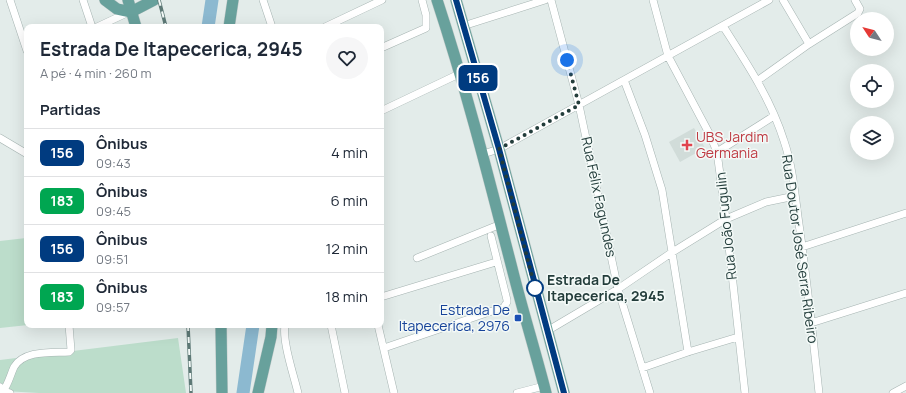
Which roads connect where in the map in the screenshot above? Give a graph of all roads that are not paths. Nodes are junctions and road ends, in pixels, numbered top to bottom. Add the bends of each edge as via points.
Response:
1 (10, 0) edge
2 (83, 0) edge
3 (105, 0) edge
4 (128, 0) edge
5 (154, 0) edge
6 (233, 0) edge
7 (263, 0) edge
8 (382, 0) edge
9 (422, 0) edge
10 (437, 0) edge
11 (456, 0) edge
12 (545, 0) edge
13 (551, 0) edge
14 (653, 0) edge
15 (769, 0) edge
16 (783, 0) edge
17 (855, 0) edge
18 (756, 4) edge
19 (130, 12) junction
20 (91, 24) edge
21 (104, 24) edge
22 (135, 24) edge
23 (229, 24) edge
24 (271, 24) edge
25 (331, 24) edge
26 (463, 26) junction
27 (723, 26) junction
28 (24, 42) edge
29 (810, 44) junction
30 (452, 46) junction
31 (384, 47) edge
32 (668, 56) junction
33 (461, 73) junction
34 (624, 80) junction
35 (757, 80) junction
36 (579, 105) junction
37 (384, 110) edge
38 (774, 116) junction
39 (0, 138) edge
40 (499, 149) junction
41 (24, 152) edge
42 (717, 152) junction
43 (483, 154) junction
44 (795, 196) junction
45 (906, 213) edge
46 (726, 219) junction
47 (501, 224) junction
48 (491, 236) dead end
49 (802, 247) junction
50 (671, 252) junction
51 (417, 258) dead end
52 (496, 262) junction
53 (618, 289) junction
54 (906, 293) edge
55 (384, 296) edge
56 (812, 323) junction
57 (69, 328) edge
58 (221, 328) edge
59 (272, 328) edge
60 (284, 328) edge
61 (331, 328) edge
62 (379, 328) edge
63 (547, 331) junction
64 (738, 337) junction
65 (384, 348) junction
66 (688, 352) junction
67 (642, 368) junction
68 (906, 386) edge
69 (545, 389) edge
70 (4, 391) edge
71 (222, 393) edge
72 (258, 393) edge
73 (298, 393) edge
74 (345, 393) edge
75 (394, 393) edge
76 (518, 393) edge
77 (564, 393) edge
78 (650, 393) edge
79 (745, 393) edge
80 (819, 393) edge
81 (892, 393) edge

1 - 28 street
2 - 20 street
3 - 19 main road via 117,9
4 - 19 main road
5 - 19 main road
6 - 23 main road
7 - 24 street
8 - 25 street
9 - 31 street via 426,28
10 - 30 main road
11 - 26 main road
12 - 26 street
13 - 36 street, Rua Félix Fagundes
14 - 32 street, Rua João Fugulin
15 - 18 street
16 - 29 street
17 - 29 street via 860,9 858,12
18 - 27 street
19 - 21 street
19 - 22 main road
26 - 40 main road
27 - 32 street
27 - 35 street, Rua Doutor José Serra Ribeiro
29 - 35 street
30 - 33 main road
30 - 40 main road via 456,48 471,86 484,133
32 - 34 street
32 - 42 street, Rua João Fugulin
33 - 37 street
33 - 43 main road
34 - 36 street
34 - 50 street via 657,171
35 - 38 street, Rua Doutor José Serra Ribeiro
36 - 40 street
36 - 53 street, Rua Félix Fagundes
38 - 42 street
38 - 44 street, Rua Doutor José Serra Ribeiro via 784,140
39 - 41 street
40 - 43 street
40 - 63 main road
42 - 46 street, Rua João Fugulin
43 - 47 main road
44 - 46 street via 766,202
44 - 49 street, Rua Doutor José Serra Ribeiro
45 - 49 street
46 - 50 street
46 - 64 street, Rua João Fugulin
47 - 51 street
47 - 69 main road
48 - 52 street
49 - 56 street, Rua Doutor José Serra Ribeiro
50 - 53 street
50 - 66 street
52 - 55 street
52 - 65 street via 507,300 504,307
53 - 63 street
53 - 67 street, Rua Félix Fagundes
54 - 56 street
56 - 80 street, Rua Doutor José Serra Ribeiro
57 - 70 street via 71,350 42,353 19,360
58 - 71 main road
59 - 72 main road
60 - 73 street
61 - 74 street
62 - 65 street
63 - 77 main road
64 - 66 street
64 - 79 street, Rua João Fugulin
65 - 75 street
66 - 67 street
67 - 78 street, Rua Félix Fagundes
68 - 81 street
69 - 76 street

